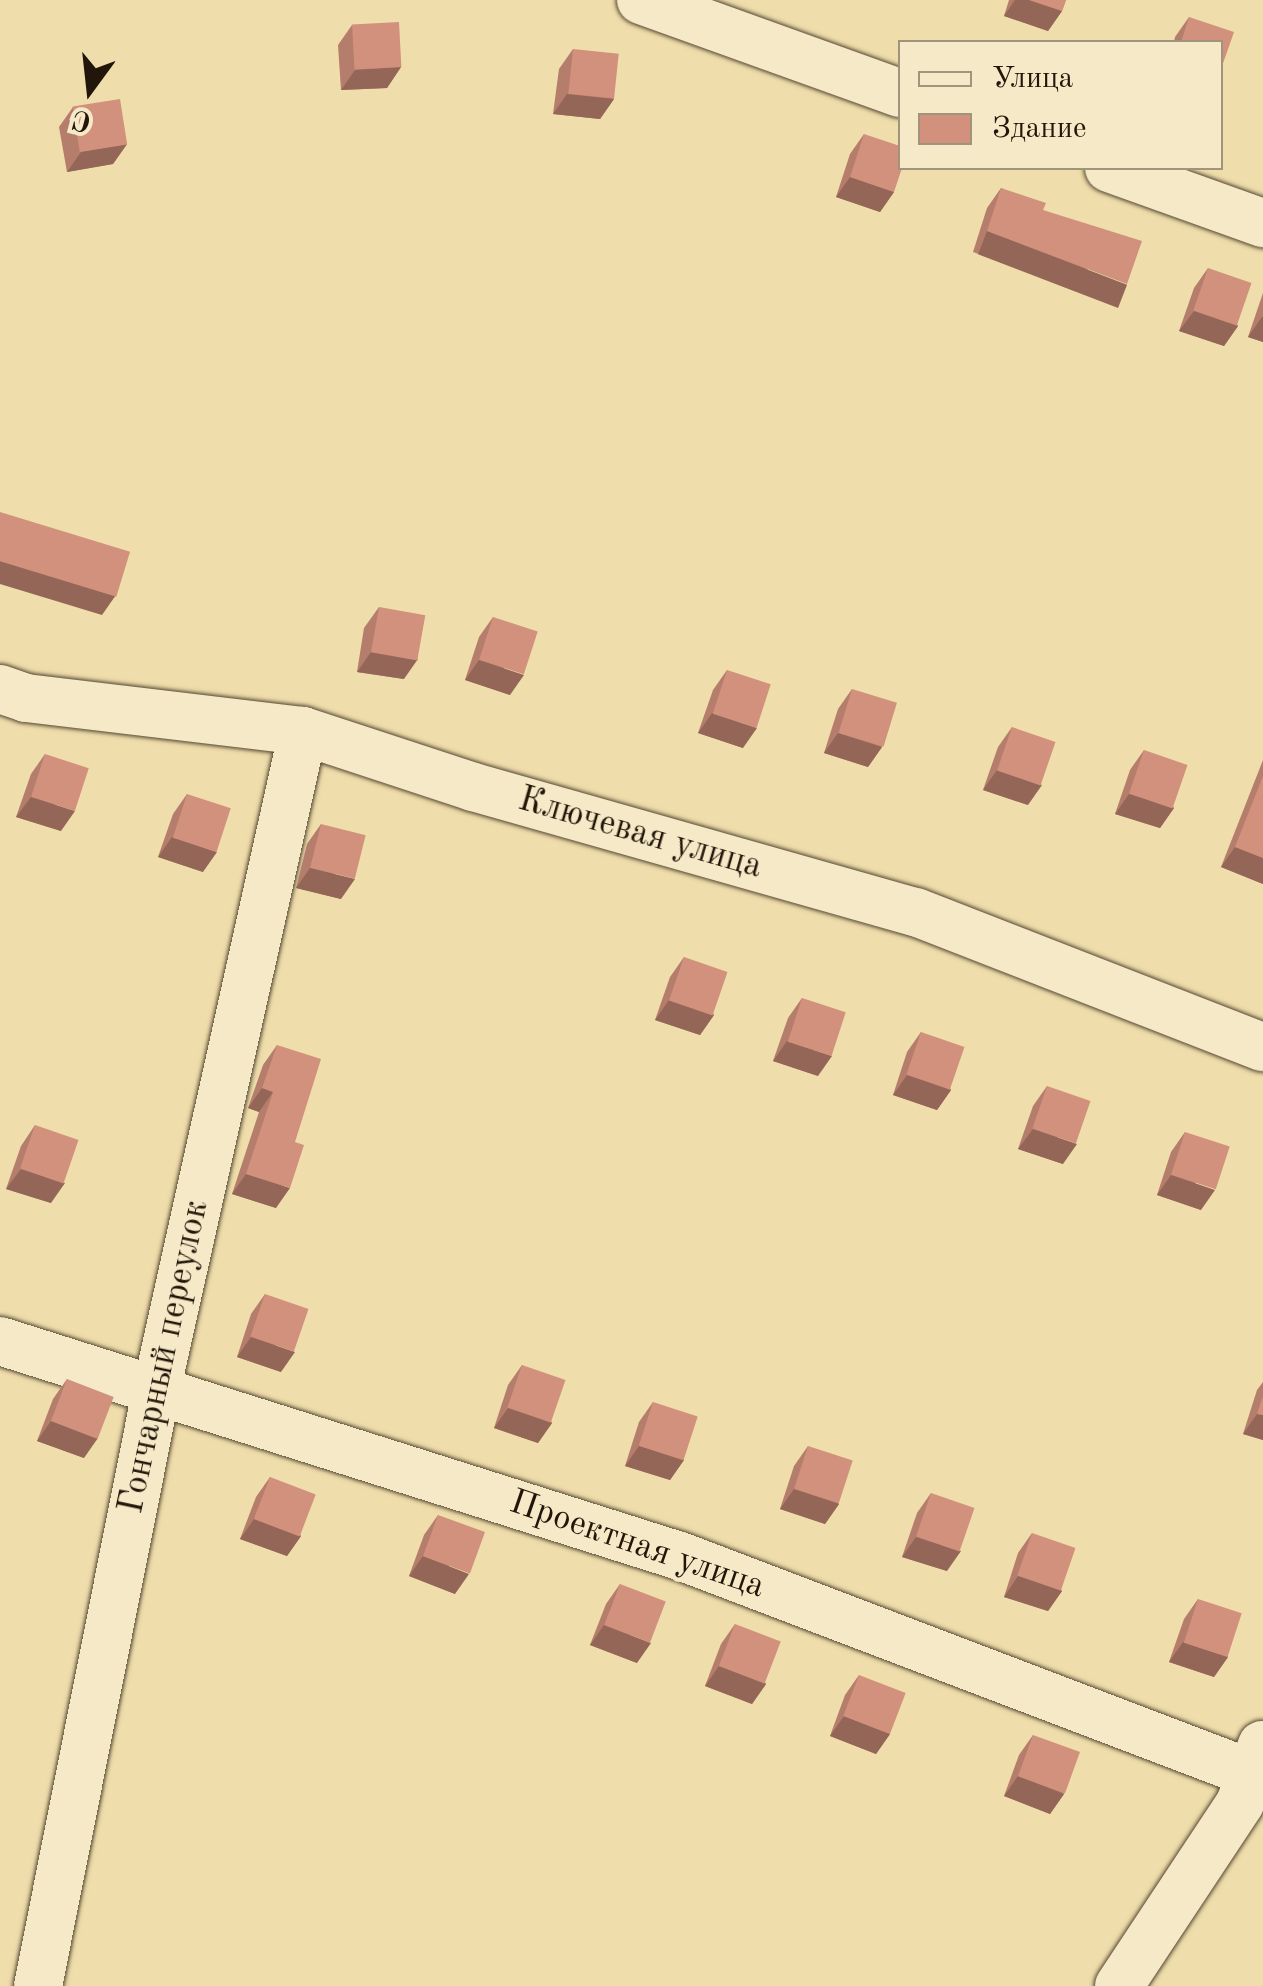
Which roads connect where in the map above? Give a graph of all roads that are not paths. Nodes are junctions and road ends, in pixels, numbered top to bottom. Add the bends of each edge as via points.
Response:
1 (641, 0) edge
2 (898, 92) edge
3 (1115, 170) edge
4 (1263, 222) edge
5 (0, 689) edge
6 (302, 731) junction
7 (1263, 1047) edge
8 (0, 1342) edge
9 (156, 1387) junction
10 (1259, 1764) edge
11 (38, 1986) edge
12 (1120, 1986) edge

1 - 2 street
3 - 4 street
5 - 6 street, Ключевая улица via 26,698
6 - 7 street, Ключевая улица via 916,912
6 - 9 street, Гончарный переулок
8 - 9 street, Проектная улица
9 - 10 street, Проектная улица via 680,1556
9 - 11 street, Гончарный переулок
10 - 12 street

